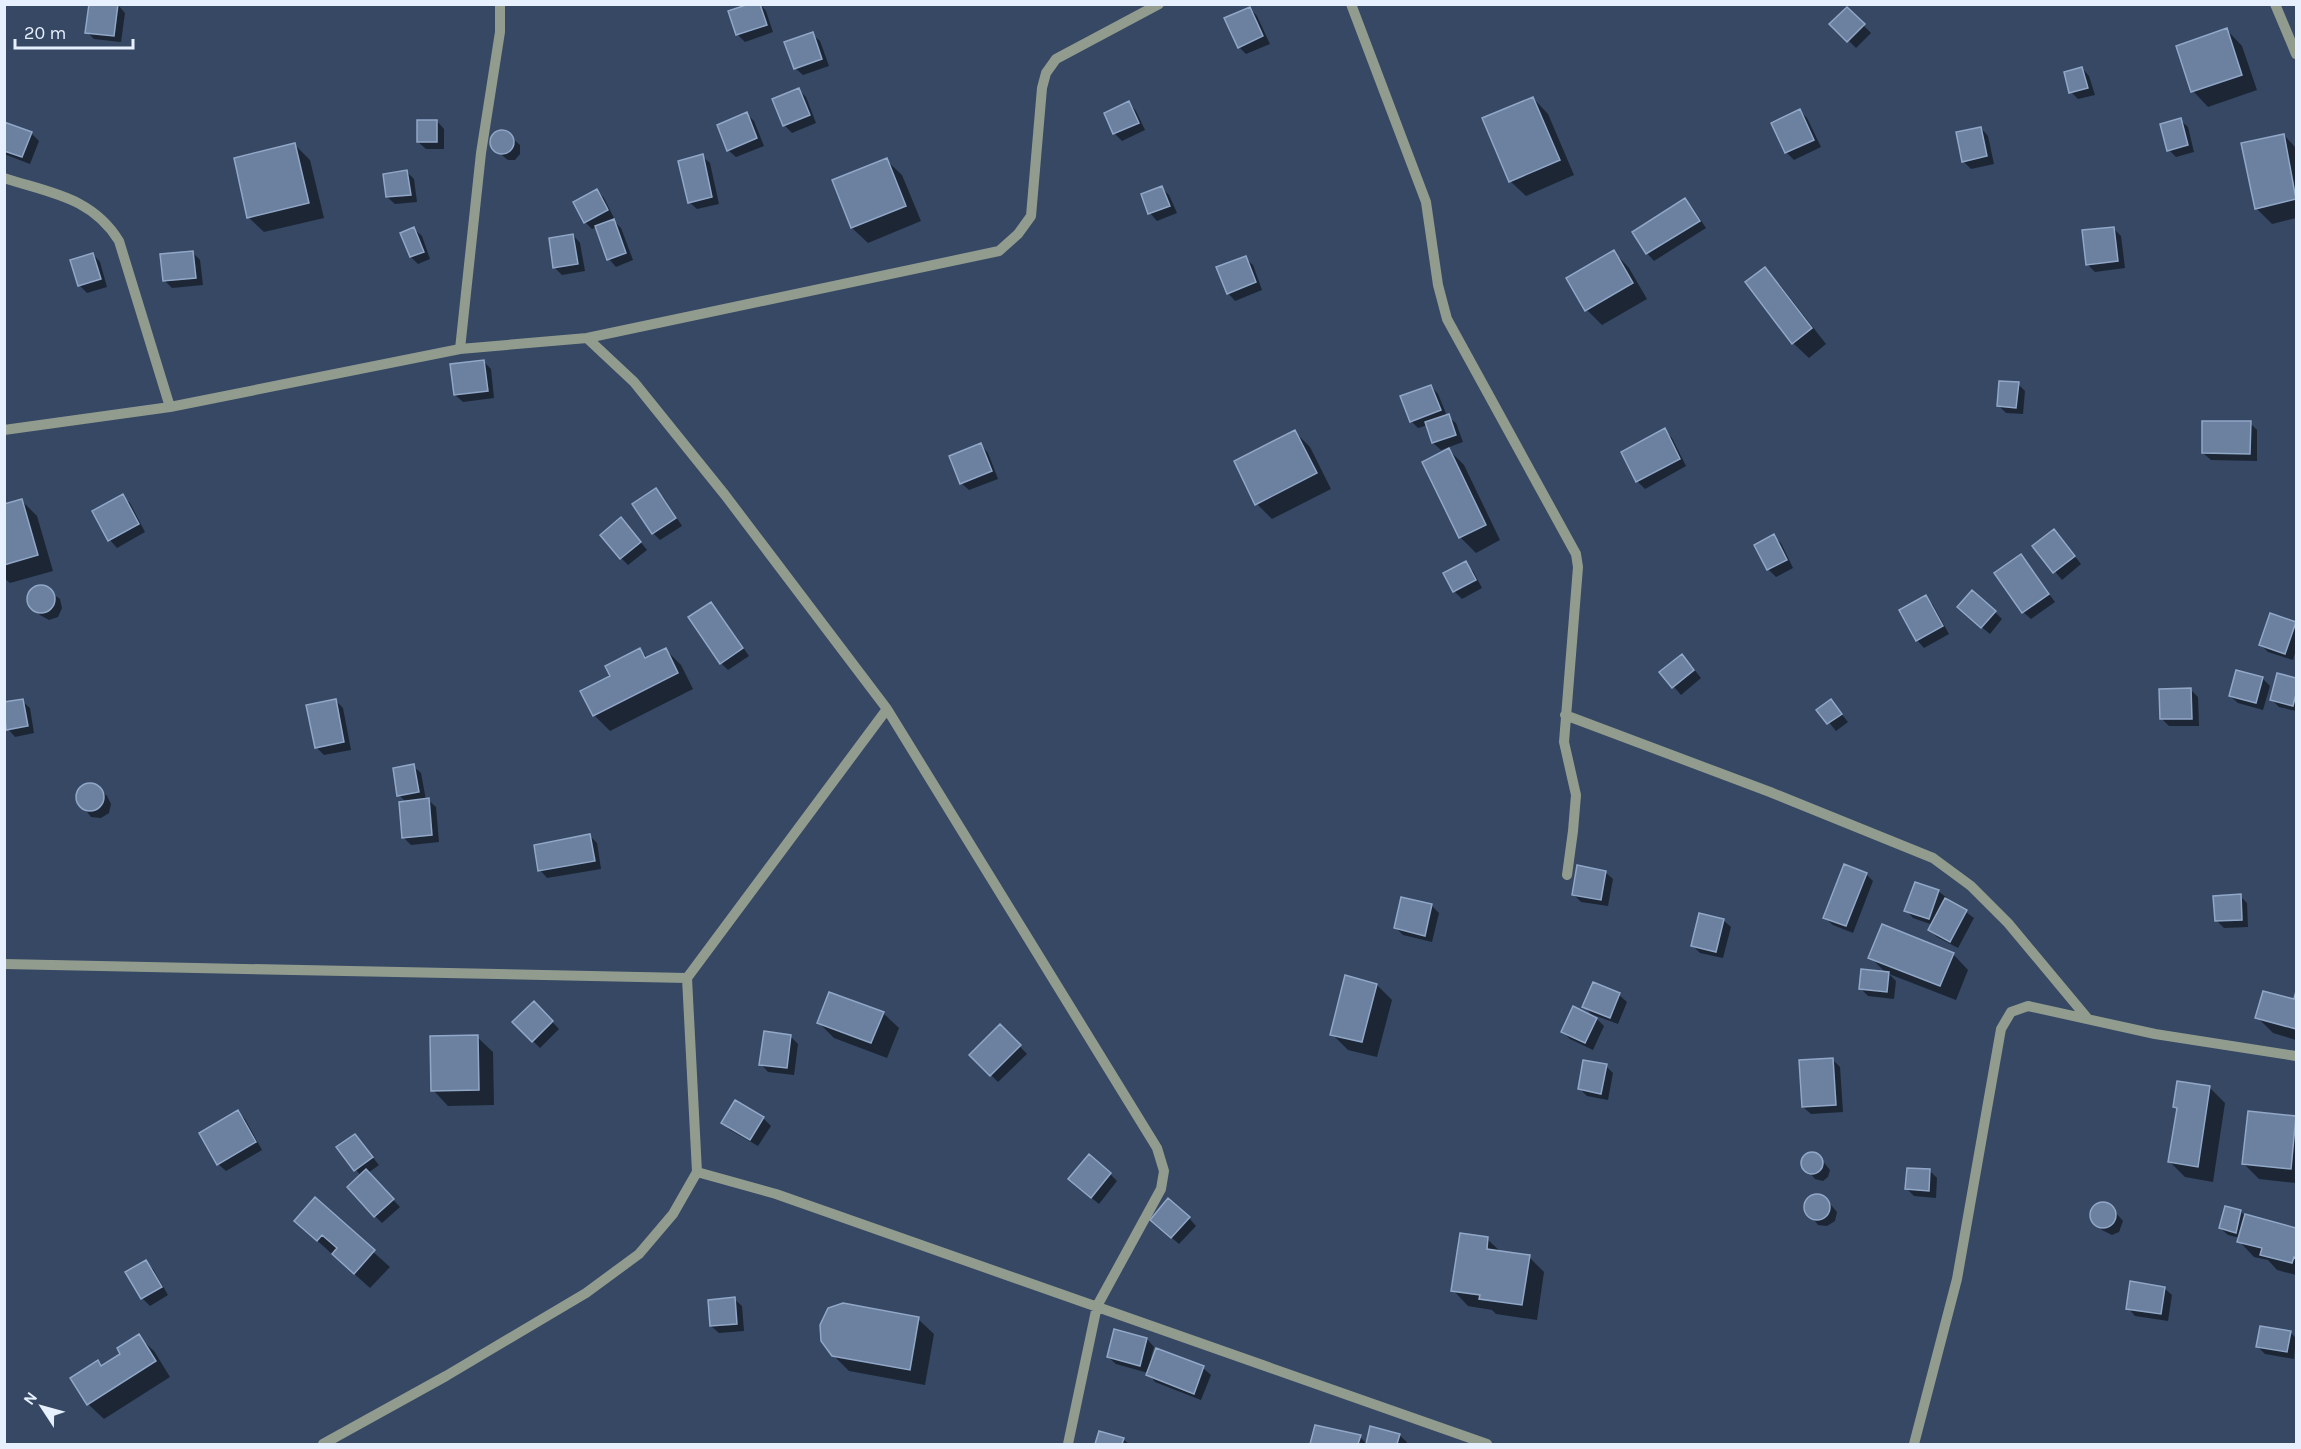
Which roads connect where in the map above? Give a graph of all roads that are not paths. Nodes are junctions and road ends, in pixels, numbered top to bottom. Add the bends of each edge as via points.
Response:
1 (500, 4) edge
2 (1158, 4) edge
3 (1351, 4) edge
4 (2275, 4) edge
5 (2296, 54) edge
6 (4, 178) edge
7 (587, 338) junction
8 (460, 349) junction
9 (170, 407) junction
10 (4, 430) edge
11 (887, 709) junction
12 (1565, 715) junction
13 (1567, 875) dead end
14 (4, 964) edge
15 (687, 978) junction
16 (2088, 1019) junction
17 (2296, 1056) edge
18 (697, 1172) junction
19 (1097, 1306) junction
20 (323, 1444) edge
21 (1068, 1444) edge
22 (1487, 1444) edge
23 (1914, 1444) edge

1 - 8 street via 500,32 481,153
2 - 7 street via 1056,59 1046,72 1031,216 999,251
3 - 12 street via 1426,202 1447,319 1576,554
4 - 5 street
6 - 9 street via 82,204 110,226 119,242
7 - 8 street
7 - 11 street via 648,399
8 - 9 street
9 - 10 street
11 - 15 street
11 - 19 street via 1157,1148 1164,1171 1161,1189
12 - 13 street via 1564,742 1576,795
12 - 16 street via 1933,858 1971,886 2008,923
14 - 15 street
15 - 18 street
16 - 17 street via 2155,1034
16 - 23 street via 2028,1006 2011,1012 2001,1029 1957,1280
18 - 19 street via 776,1194
18 - 20 street via 673,1214 639,1254 566,1305
19 - 21 street
19 - 22 street

